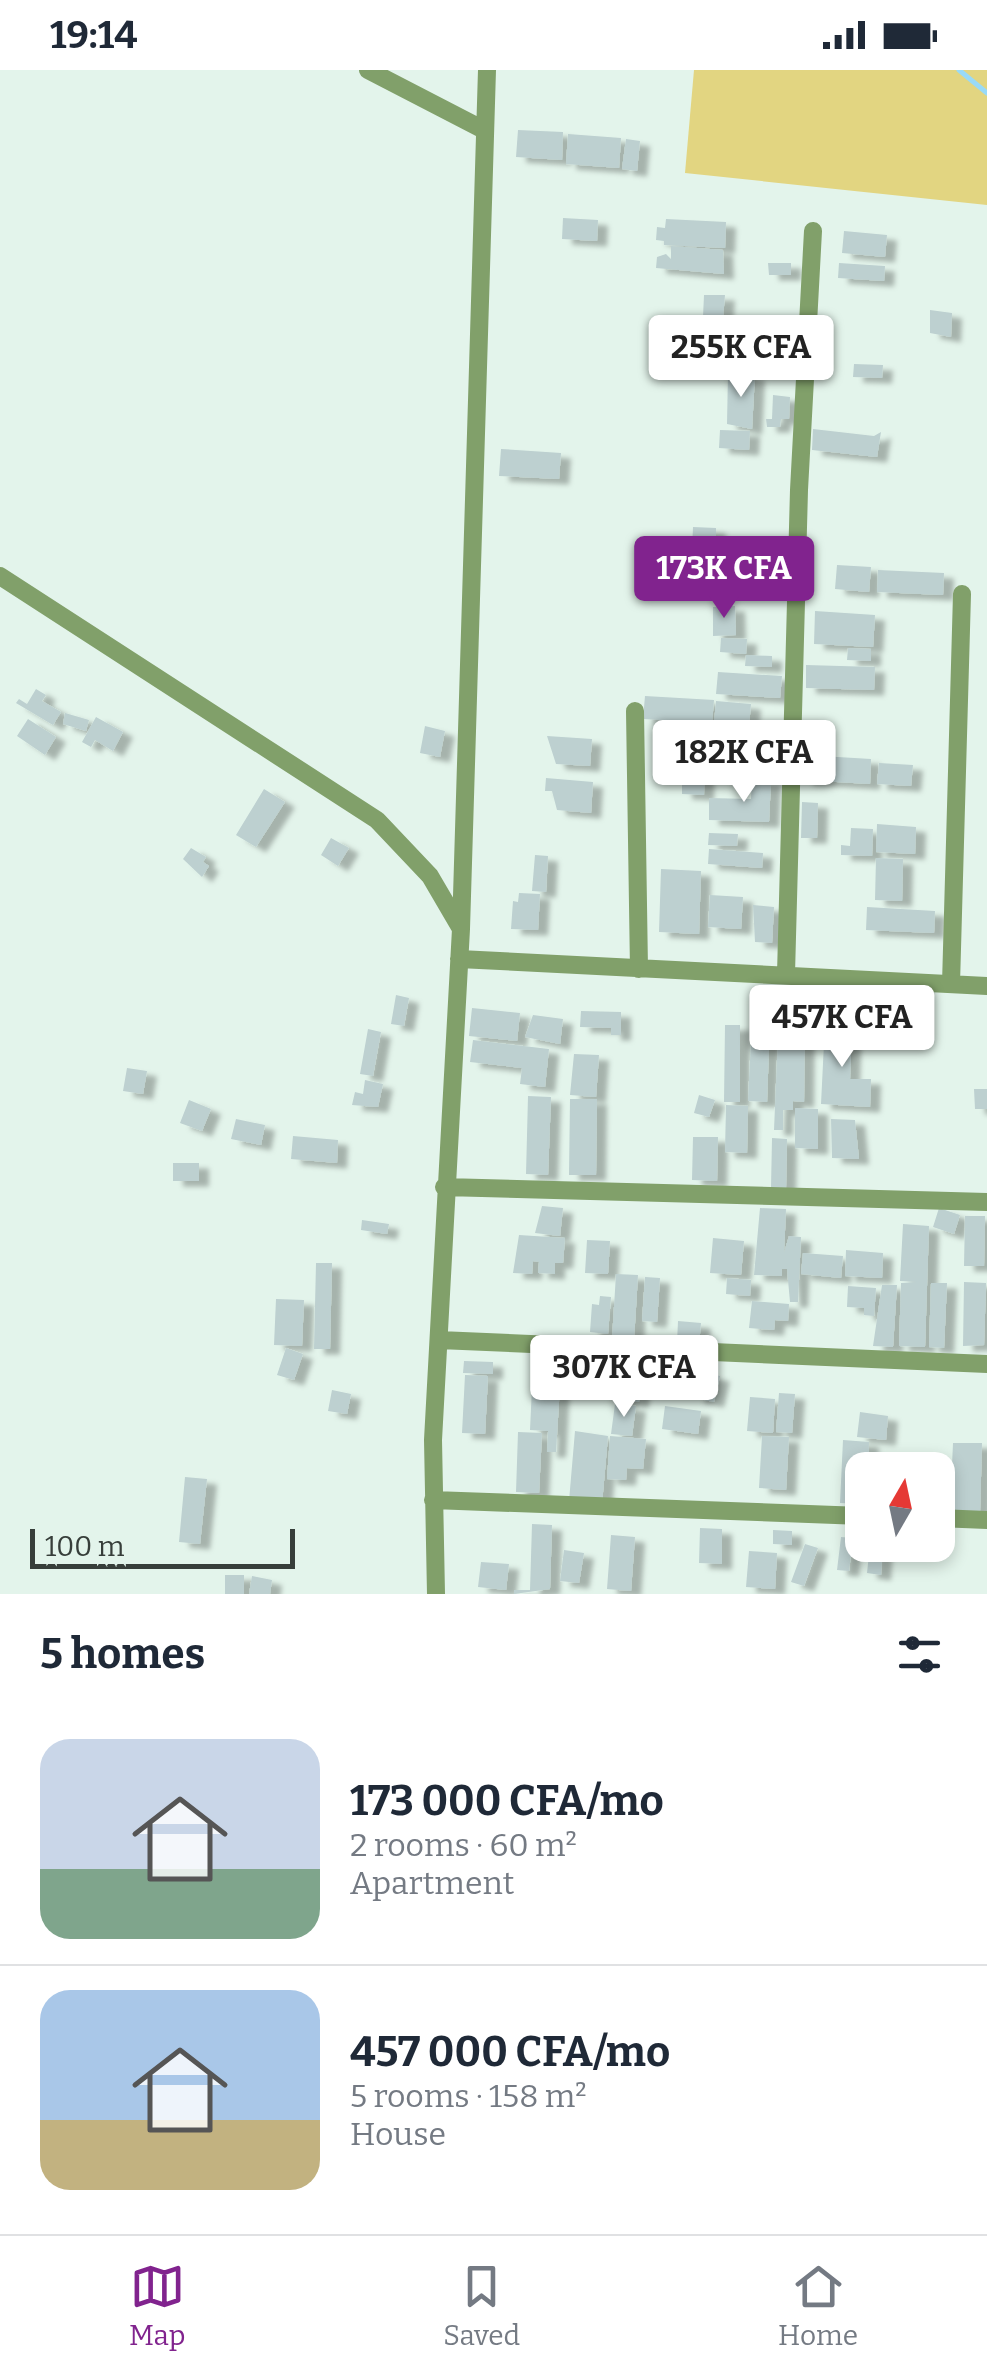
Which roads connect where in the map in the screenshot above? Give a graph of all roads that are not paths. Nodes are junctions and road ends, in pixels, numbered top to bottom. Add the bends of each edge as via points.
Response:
1 (368, 70) edge
2 (487, 70) edge
3 (484, 130) junction
4 (812, 231) dead end
5 (0, 576) edge
6 (962, 594) dead end
7 (635, 711) dead end
8 (461, 930) junction
9 (459, 959) junction
10 (639, 969) junction
11 (786, 974) junction
12 (952, 984) junction
13 (987, 986) edge
14 (444, 1188) junction
15 (987, 1202) edge
16 (439, 1340) junction
17 (987, 1364) edge
18 (433, 1500) junction
19 (845, 1515) edge
20 (955, 1519) edge
21 (987, 1520) edge
22 (436, 1594) edge

1 - 3 street
2 - 3 street
3 - 8 street
4 - 11 street
5 - 8 street via 377,820 430,876
6 - 12 street
7 - 10 street
8 - 9 street
9 - 10 street
9 - 14 street
10 - 11 street
11 - 12 street
12 - 13 street
14 - 15 street
14 - 16 street
16 - 17 street
16 - 18 street
18 - 19 street
18 - 22 street
20 - 21 street

